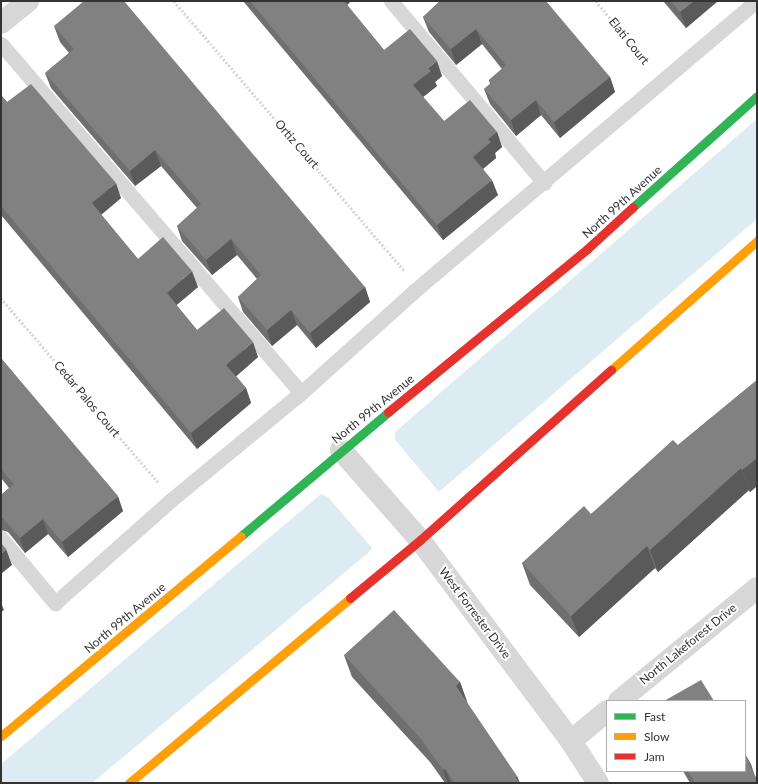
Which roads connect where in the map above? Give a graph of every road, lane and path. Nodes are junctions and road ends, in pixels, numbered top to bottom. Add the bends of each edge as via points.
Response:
1 (28, 1) edge
2 (174, 1) edge
3 (391, 1) edge
4 (596, 1) edge
5 (756, 1) edge
6 (1, 23) edge
7 (1, 44) edge
8 (662, 81) junction
9 (757, 96) edge
10 (544, 182) junction
11 (757, 241) edge
12 (419, 287) junction
13 (1, 298) edge
14 (301, 393) junction
15 (341, 450) junction
16 (173, 500) junction
17 (1, 538) edge
18 (420, 540) junction
19 (757, 588) edge
20 (620, 700) edge
21 (606, 712) edge
22 (1, 736) edge
23 (571, 741) junction
24 (129, 783) edge
25 (598, 783) edge

1 - 6 street
2 - 12 path, Ortiz Court
3 - 10 lane
4 - 8 path, Elati Court
5 - 8 lane
7 - 14 lane
8 - 10 lane
9 - 15 main road, North 99th Avenue via 587,249
10 - 12 lane
11 - 18 main road
12 - 14 lane
13 - 16 path, Cedar Palos Court
14 - 16 lane
15 - 18 street, West Forrester Drive
15 - 22 main road, North 99th Avenue via 151,613
16 - 17 lane via 55,603
18 - 23 street, West Forrester Drive
18 - 24 main road
19 - 20 street, North Lakeforest Drive
21 - 23 street
23 - 25 street, West Forrester Drive

